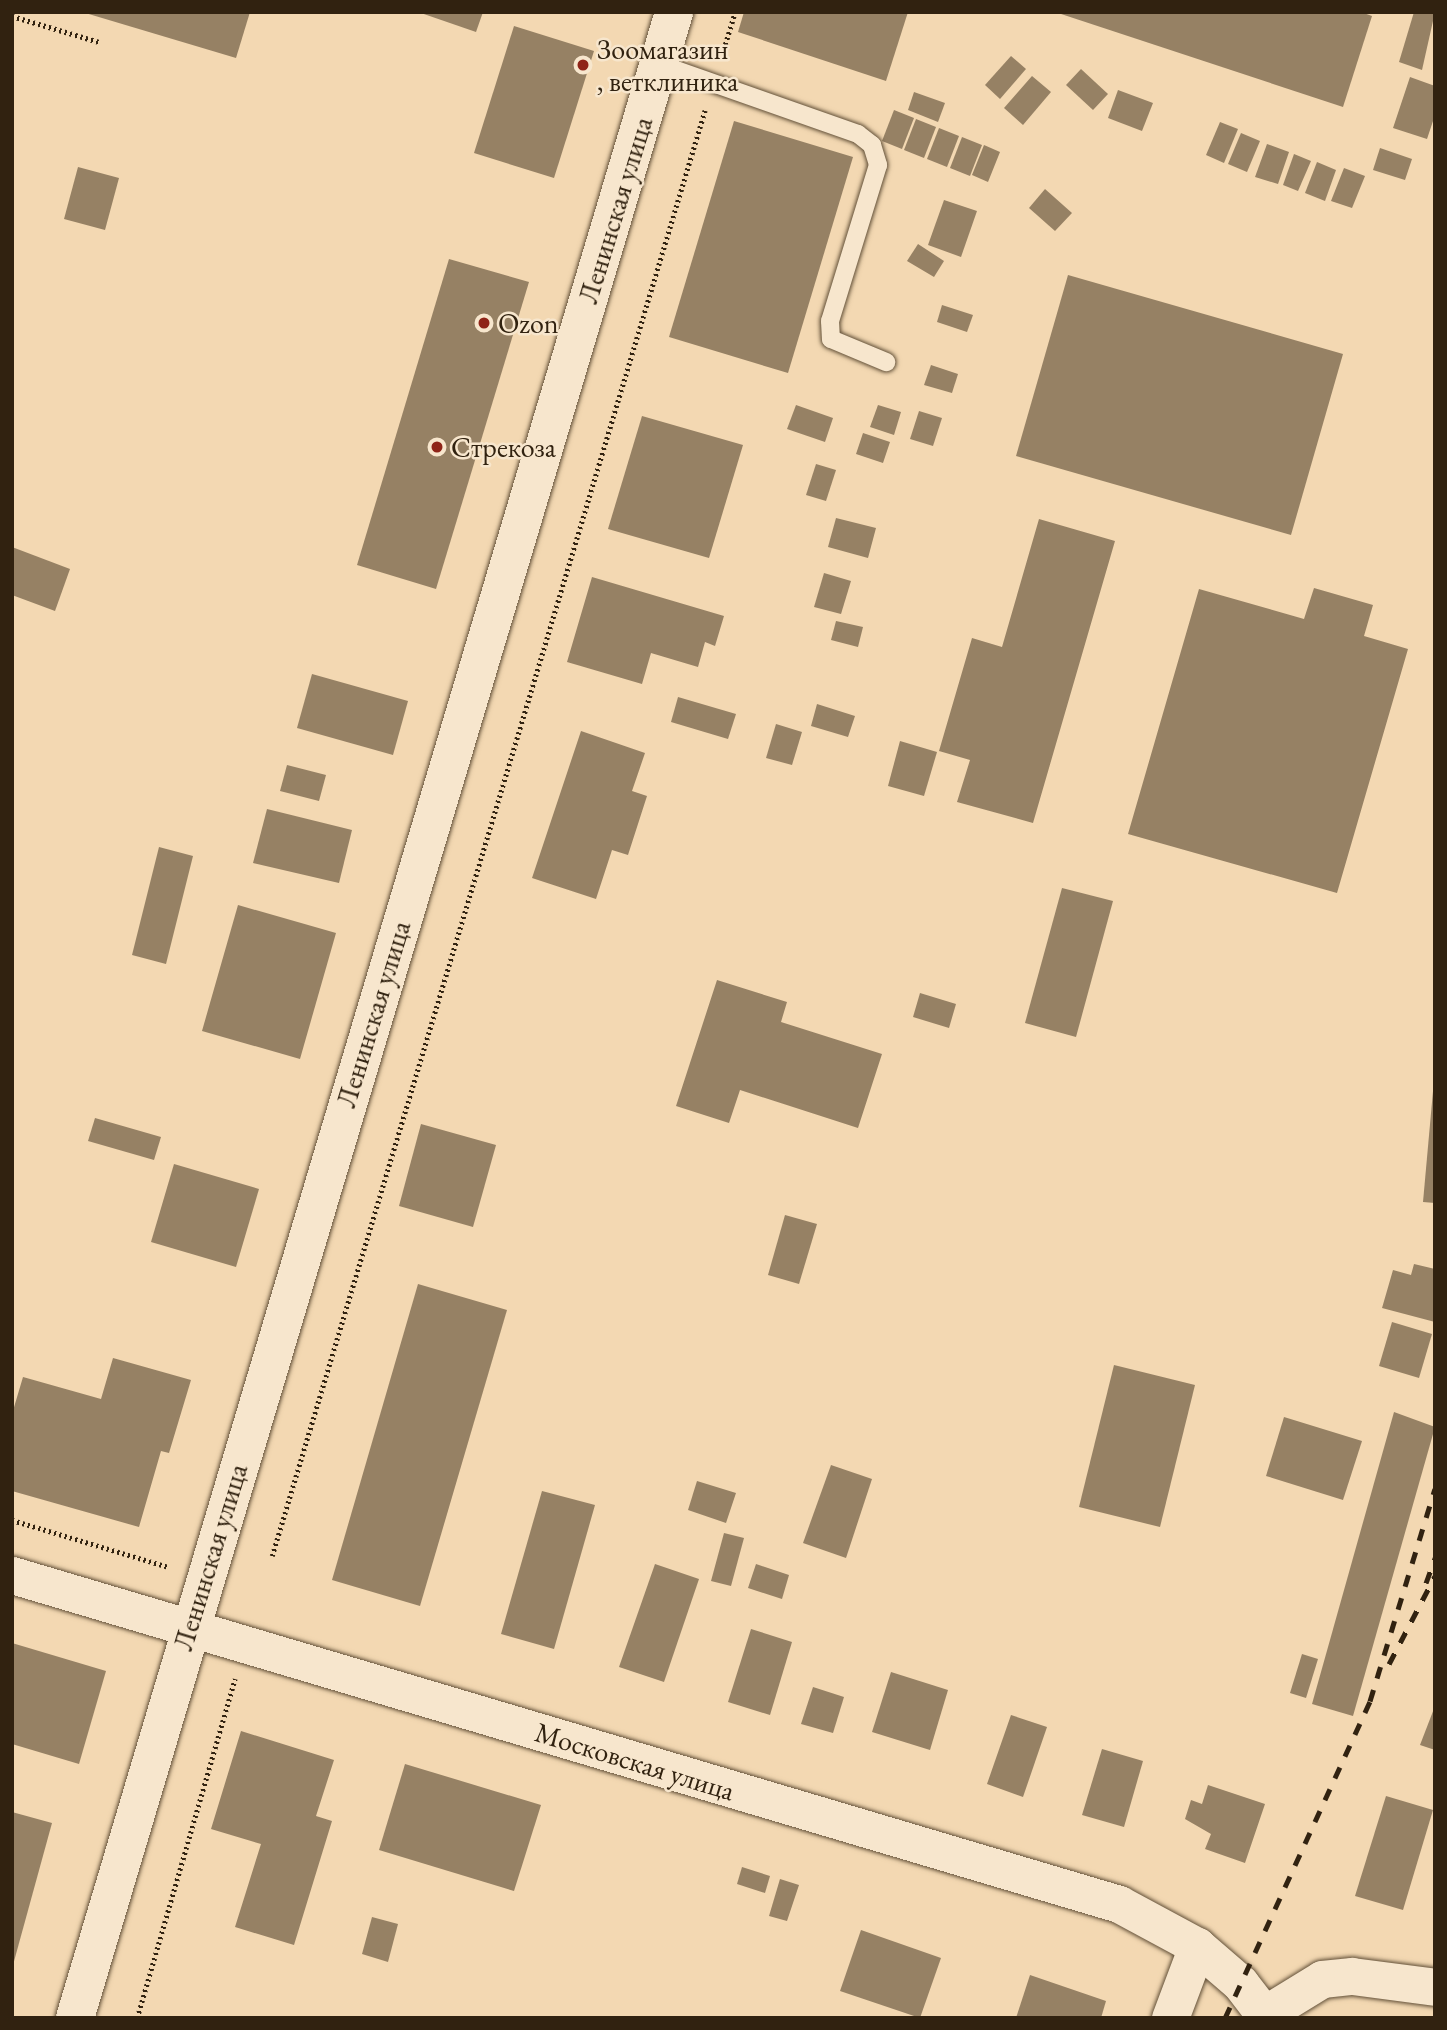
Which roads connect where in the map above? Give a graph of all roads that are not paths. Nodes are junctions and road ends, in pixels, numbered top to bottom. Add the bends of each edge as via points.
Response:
1 (674, 12) edge
2 (659, 64) junction
3 (886, 362) dead end
4 (12, 1575) edge
5 (188, 1628) junction
6 (1197, 1946) junction
7 (1435, 1987) edge
8 (1266, 2016) edge
9 (75, 2018) edge
10 (1170, 2018) edge

1 - 2 main road, Ленинская улица
2 - 3 lane via 858,134 872,145 878,165 830,321 831,339
2 - 5 main road, Ленинская улица
4 - 5 street, Московская улица
5 - 6 street, Московская улица via 1118,1904
5 - 9 main road, Ленинская улица
6 - 8 street, Московская улица via 1240,1983
6 - 10 street
7 - 8 street via 1352,1976 1322,1979

